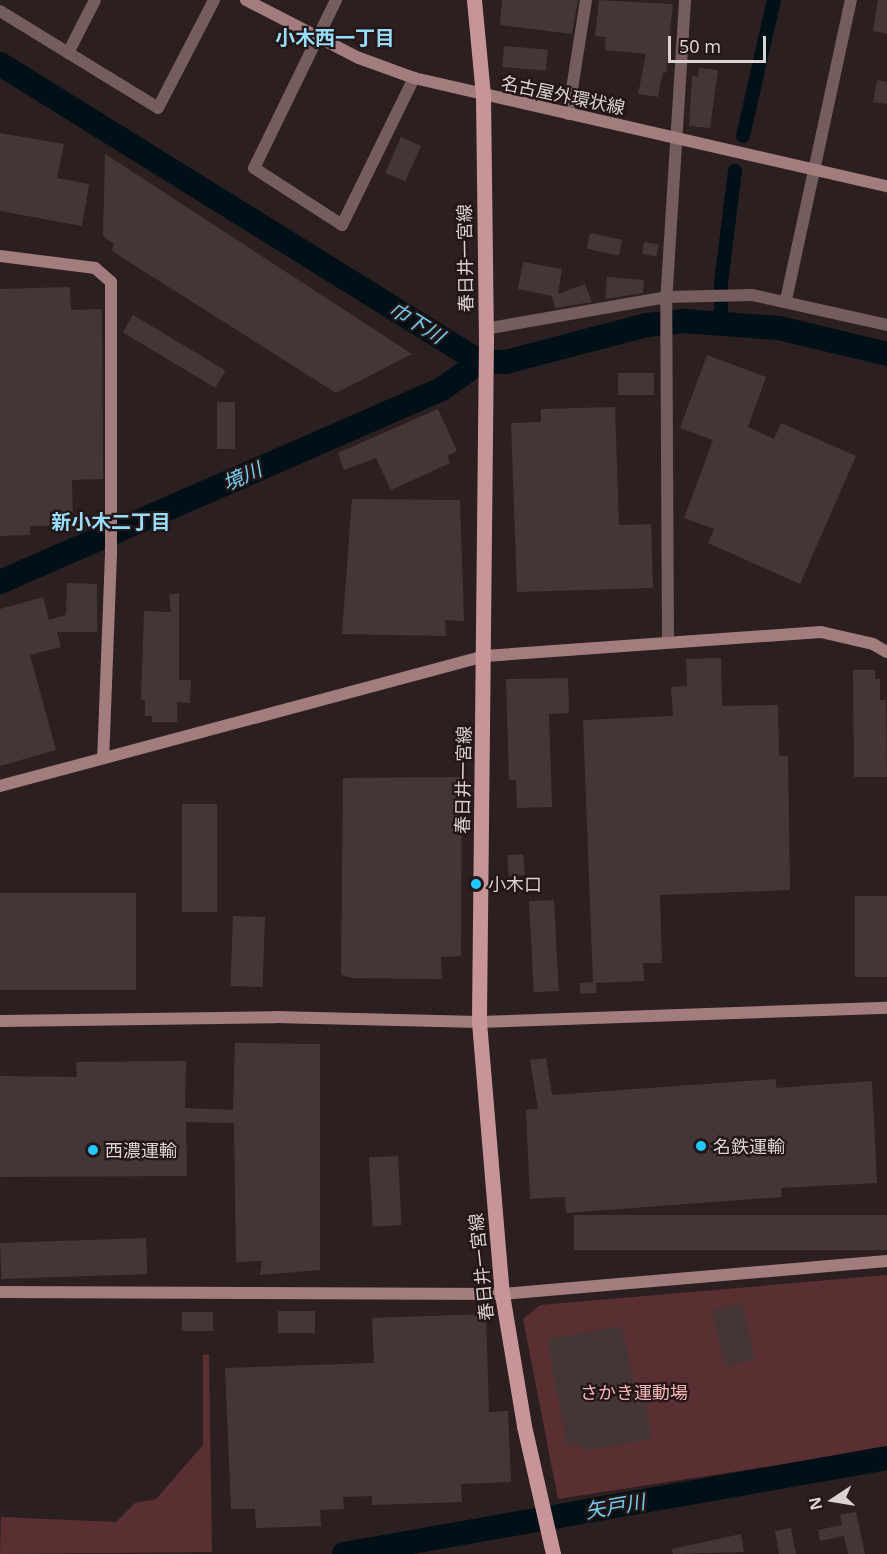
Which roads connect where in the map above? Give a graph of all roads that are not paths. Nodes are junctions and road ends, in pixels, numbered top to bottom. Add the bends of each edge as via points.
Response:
1 (95, 0) edge
2 (214, 0) edge
3 (246, 0) edge
4 (336, 0) edge
5 (474, 0) edge
6 (586, 0) edge
7 (684, 0) edge
8 (851, 0) edge
9 (0, 10) edge
10 (318, 37) junction
11 (68, 53) junction
12 (414, 78) junction
13 (483, 96) junction
14 (568, 114) junction
15 (675, 139) junction
16 (814, 169) junction
17 (887, 186) edge
18 (0, 256) edge
19 (666, 300) junction
20 (786, 300) junction
21 (887, 325) edge
22 (485, 333) junction
23 (668, 640) junction
24 (887, 652) edge
25 (485, 656) junction
26 (103, 758) junction
27 (0, 786) edge
28 (887, 1008) edge
29 (0, 1021) edge
30 (479, 1022) junction
31 (887, 1261) edge
32 (0, 1292) edge
33 (502, 1294) junction
34 (552, 1550) edge

1 - 11 street
2 - 11 street via 158,108
3 - 10 street, 名古屋外環状線
4 - 10 street
5 - 13 main road, 春日井一宮線
6 - 14 street
7 - 15 street
8 - 16 street
9 - 11 street
10 - 12 street, 名古屋外環状線 via 359,58
10 - 12 street via 254,168 342,225
12 - 13 street, 名古屋外環状線
13 - 14 street, 名古屋外環状線
13 - 22 main road, 春日井一宮線
14 - 15 street, 名古屋外環状線
15 - 16 street, 名古屋外環状線
15 - 19 street
16 - 17 street, 名古屋外環状線
16 - 20 street
18 - 26 street via 95,268 111,282 111,555
19 - 20 street via 714,296
19 - 22 street
19 - 23 street
20 - 21 street
22 - 25 main road, 春日井一宮線
23 - 24 street via 821,632 873,644
23 - 25 street
25 - 26 street
25 - 30 main road, 春日井一宮線
26 - 27 street
28 - 30 street
29 - 30 street via 275,1017
30 - 33 main road, 春日井一宮線
31 - 33 street
32 - 33 street
33 - 34 main road, 春日井一宮線

